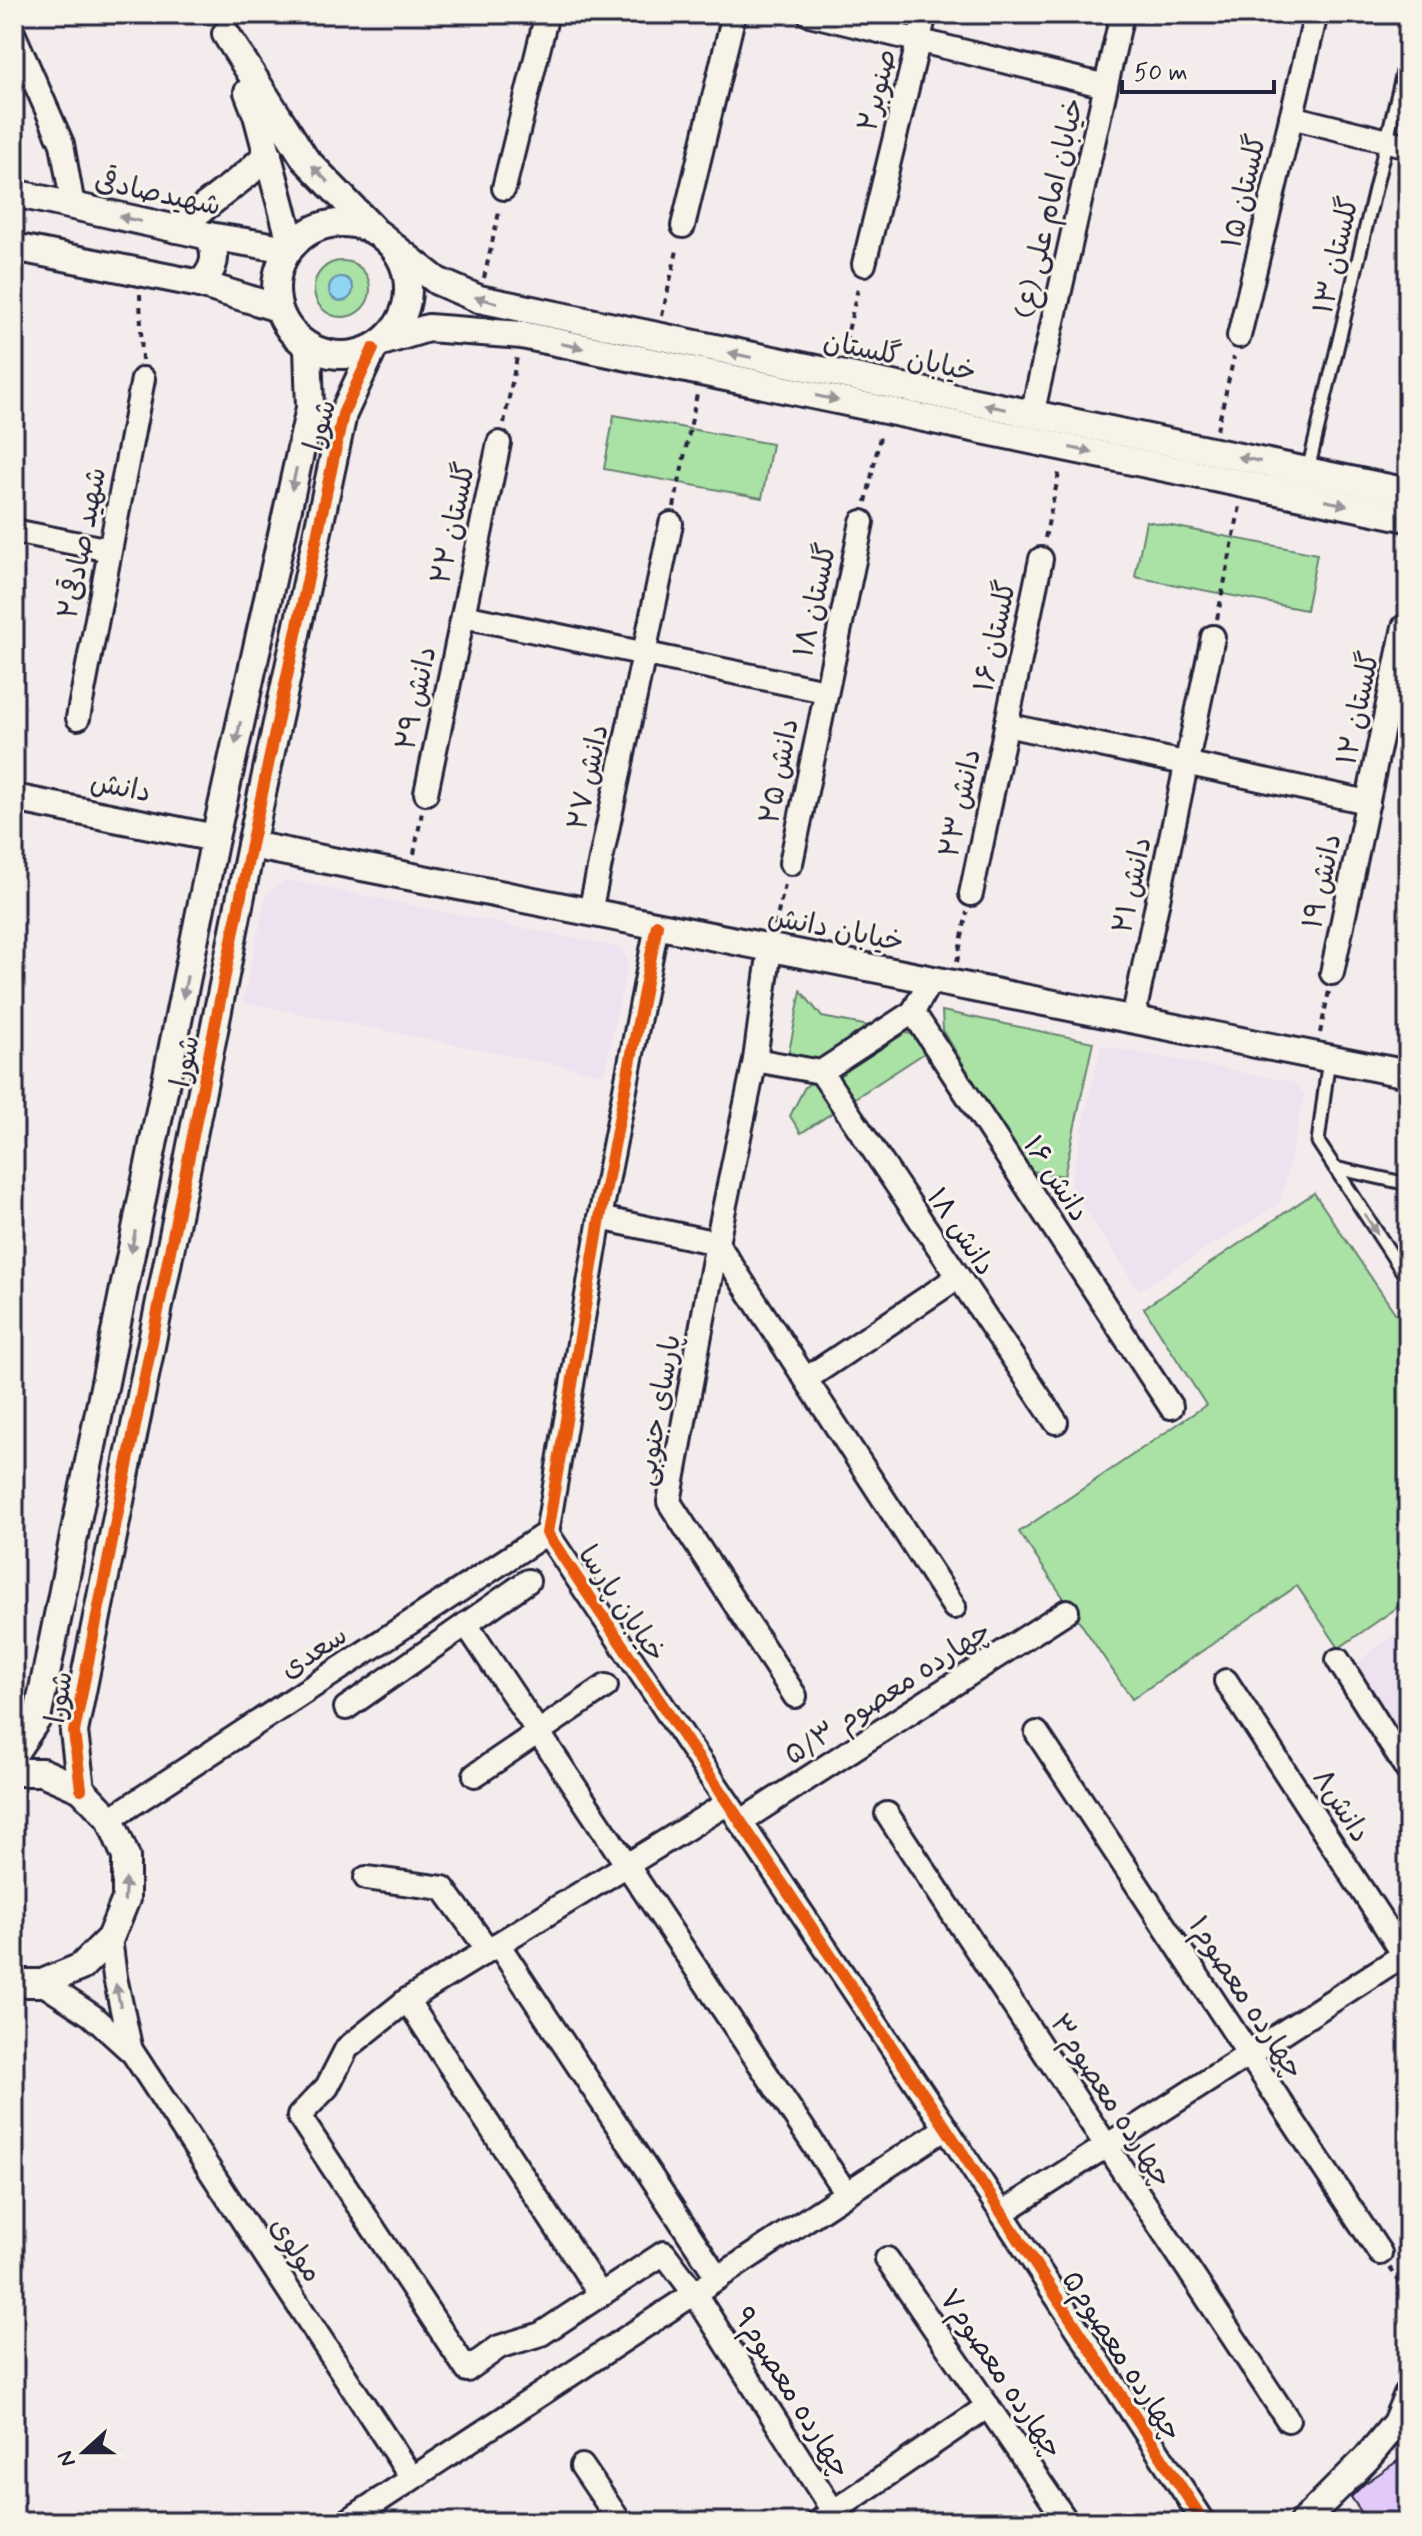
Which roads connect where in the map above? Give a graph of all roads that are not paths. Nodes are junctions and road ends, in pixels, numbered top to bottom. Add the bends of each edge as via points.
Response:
1 (547, 14) edge
2 (734, 14) edge
3 (809, 14) edge
4 (925, 14) edge
5 (1122, 14) edge
6 (1316, 14) edge
7 (222, 24) edge
8 (14, 35) edge
9 (918, 41) junction
10 (1408, 51) edge
11 (1106, 86) junction
12 (1291, 117) junction
13 (1397, 143) edge
14 (268, 154) junction
15 (504, 188) road end
16 (14, 193) edge
17 (73, 206) junction
18 (683, 226) road end
19 (176, 229) junction
20 (209, 236) junction
21 (384, 238) junction
22 (14, 247) edge
23 (290, 247) junction
24 (864, 264) road end
25 (200, 284) junction
26 (278, 308) junction
27 (1239, 336) road end
28 (379, 345) junction
29 (308, 347) junction
30 (143, 379) road end
31 (1032, 415) junction
32 (499, 443) road end
33 (1308, 471) junction
34 (1408, 492) edge
35 (1408, 518) edge
36 (862, 522) road end
37 (671, 524) road end
38 (14, 531) edge
39 (110, 550) junction
40 (1041, 559) road end
41 (463, 616) junction
42 (1404, 627) dead end
43 (1213, 637) road end
44 (643, 655) junction
45 (825, 691) junction
46 (78, 718) dead end
47 (1006, 725) junction
48 (1187, 763) junction
49 (426, 793) road end
50 (14, 798) edge
51 (1368, 802) junction
52 (215, 838) junction
53 (251, 845) junction
54 (791, 863) road end
55 (971, 894) road end
56 (590, 912) junction
57 (657, 925) junction
58 (770, 948) junction
59 (1332, 973) road end
60 (942, 982) junction
61 (913, 1012) junction
62 (1133, 1019) junction
63 (1322, 1056) junction
64 (755, 1060) junction
65 (821, 1072) junction
66 (1408, 1074) edge
67 (1335, 1168) junction
68 (1408, 1184) edge
69 (600, 1218) junction
70 (717, 1243) junction
71 (958, 1277) junction
72 (1408, 1280) edge
73 (806, 1379) junction
74 (1171, 1407) dead end
75 (1056, 1422) dead end
76 (547, 1533) junction
77 (528, 1581) dead end
78 (954, 1607) dead end
79 (1067, 1611) dead end
80 (466, 1624) junction
81 (1338, 1660) dead end
82 (1226, 1681) dead end
83 (606, 1686) dead end
84 (795, 1696) dead end
85 (346, 1708) dead end
86 (36, 1722) junction
87 (538, 1731) junction
88 (74, 1732) junction
89 (1037, 1733) dead end
90 (14, 1753) edge
91 (1408, 1771) edge
92 (14, 1772) edge
93 (475, 1775) dead end
94 (81, 1789) junction
95 (734, 1813) junction
96 (887, 1814) dead end
97 (110, 1819) junction
98 (628, 1864) junction
99 (366, 1878) dead end
100 (110, 1938) junction
101 (493, 1947) junction
102 (1407, 1956) edge
103 (14, 1983) edge
104 (42, 1983) junction
105 (407, 2000) junction
106 (132, 2053) junction
107 (1249, 2054) junction
108 (946, 2128) junction
109 (1106, 2146) junction
110 (846, 2193) junction
111 (1002, 2213) junction
112 (1380, 2253) road end
113 (887, 2259) dead end
114 (718, 2278) junction
115 (600, 2294) junction
116 (695, 2294) junction
117 (1408, 2394) edge
118 (988, 2406) junction
119 (1402, 2418) edge
120 (1288, 2420) dead end
121 (582, 2466) dead end
122 (411, 2477) junction
123 (830, 2519) edge
124 (346, 2522) edge
125 (620, 2522) edge
126 (1067, 2522) edge
127 (1204, 2522) edge
128 (1303, 2522) edge

1 - 15 street
2 - 18 street
3 - 9 street
4 - 9 street, صنوبر۲
5 - 11 street, خیابان امام علی (ع)
6 - 12 street, گلستان ۱۵
7 - 14 street
21 -> 7 street, خیابان گلستان via 305,159
8 - 17 street via 62,144
9 - 11 street
9 - 24 street, صنوبر۲
10 - 13 lane, گلستان ۱۳
11 - 31 street, خیابان امام علی (ع)
12 - 13 street
12 - 27 street, گلستان ۱۵
13 - 33 lane, گلستان ۱۳
14 - 19 street
14 - 23 street
16 - 17 street, شهیدصادقی
19 -> 17 street, شهیدصادقی
19 - 20 street, شهیدصادقی
20 - 23 street, شهیدصادقی
20 - 25 street via 215,262
21 - 23 street via 351,222 328,223 306,232
21 - 28 street via 406,270 409,296 402,321
31 -> 21 street, خیابان گلستان via 479,299 437,281
22 - 25 street
23 - 26 street via 275,282
25 - 26 street
26 - 29 street via 290,332
28 - 29 street via 351,356
28 -> 35 street, خیابان گلستان via 428,328 522,335
28 - 53 street, شورا via 343,414
29 -> 52 street, شورا via 310,408
30 - 39 street, شهید صادقی۲
33 -> 31 street, خیابان گلستان
32 - 41 street, گلستان ۲۲
33 - 34 street, خیابان گلستان
36 - 45 street, گلستان ۱۸
37 - 44 street, دانش ۲۷
38 - 39 street
39 - 46 street, شهید صادقی۲
40 - 47 street, گلستان ۱۶
41 - 44 street
41 - 49 street, دانش ۲۹
42 - 51 street, گلستان ۱۲
43 - 48 street, دانش ۲۱
44 - 45 street
44 - 56 street, دانش ۲۷
45 - 54 street, دانش ۲۵
47 - 48 street
47 - 55 street, دانش ۲۳
48 - 51 street
48 - 62 street, دانش ۲۱
50 - 52 street, دانش
51 - 59 street, دانش ۱۹
52 -> 86 street, شورا
53 - 56 street, خیابان دانش
53 - 88 street, شورا
56 - 57 street, خیابان دانش
57 - 58 street, خیابان دانش
57 - 69 street, خیابان پارسا
58 - 60 street, خیابان دانش
58 - 64 street, پارسای جنوبی
60 - 61 street
60 - 62 street, خیابان دانش
61 - 65 street
61 - 74 street, دانش ۱۶
62 - 63 street, خیابان دانش
63 - 66 street, خیابان دانش
63 - 67 lane via 1318,1142
64 - 65 street
64 - 70 street, پارسای جنوبی
65 - 71 street, دانش ۱۸
67 - 68 lane
67 -> 72 lane
69 - 70 street
69 - 76 street, خیابان پارسا
70 - 73 street
70 - 84 street, پارسای جنوبی via 669,1502
71 - 73 street
71 - 75 street, دانش ۱۸
73 - 78 street
76 - 95 street, خیابان پارسا
76 - 97 street, سعدی
77 - 80 street
79 - 95 street, چهارده معصوم ۵/۳
80 - 85 street
80 - 87 street
81 - 91 street
82 - 102 street, دانش۸
83 - 87 street
86 - 88 street via 53,1733
86 - 90 street, شورا
87 - 93 street
87 - 98 street
88 - 94 street, شورا
89 - 107 street, چهارده معصوم۱
92 - 94 street via 42,1772
94 - 97 street
95 - 98 street, چهارده معصوم ۵/۳
95 - 108 street, خیابان پارسا
96 - 109 street, چهارده معصوم۳
100 -> 97 street via 126,1899 126,1857
98 - 101 street, چهارده معصوم ۵/۳
98 - 110 street
99 - 101 street via 443,1888
100 - 104 street via 81,1967
106 -> 100 street
101 - 105 street, چهارده معصوم ۵/۳
101 - 114 street
102 - 107 street
103 - 104 street
104 - 106 street via 91,2015
105 - 115 street
105 - 115 street, چهارده معصوم ۵/۳ via 347,2048 327,2087 299,2116 467,2370 499,2347 541,2334
106 - 122 street, مولوی
107 - 109 street
107 - 112 street, چهارده معصوم۱
108 - 110 street
108 - 111 street, خیابان پارسا
109 - 111 street
109 - 120 street, چهارده معصوم۳
110 - 114 street
111 - 127 street, چهارده معصوم۵
113 - 118 street, چهارده معصوم۷
114 - 116 street
115 - 116 street, چهارده معصوم۹ via 664,2253
116 - 122 street
116 - 123 street, چهارده معصوم۹
117 - 119 street
118 - 123 street
118 - 126 street, چهارده معصوم۷
119 - 128 street
121 - 125 street
122 - 124 street

